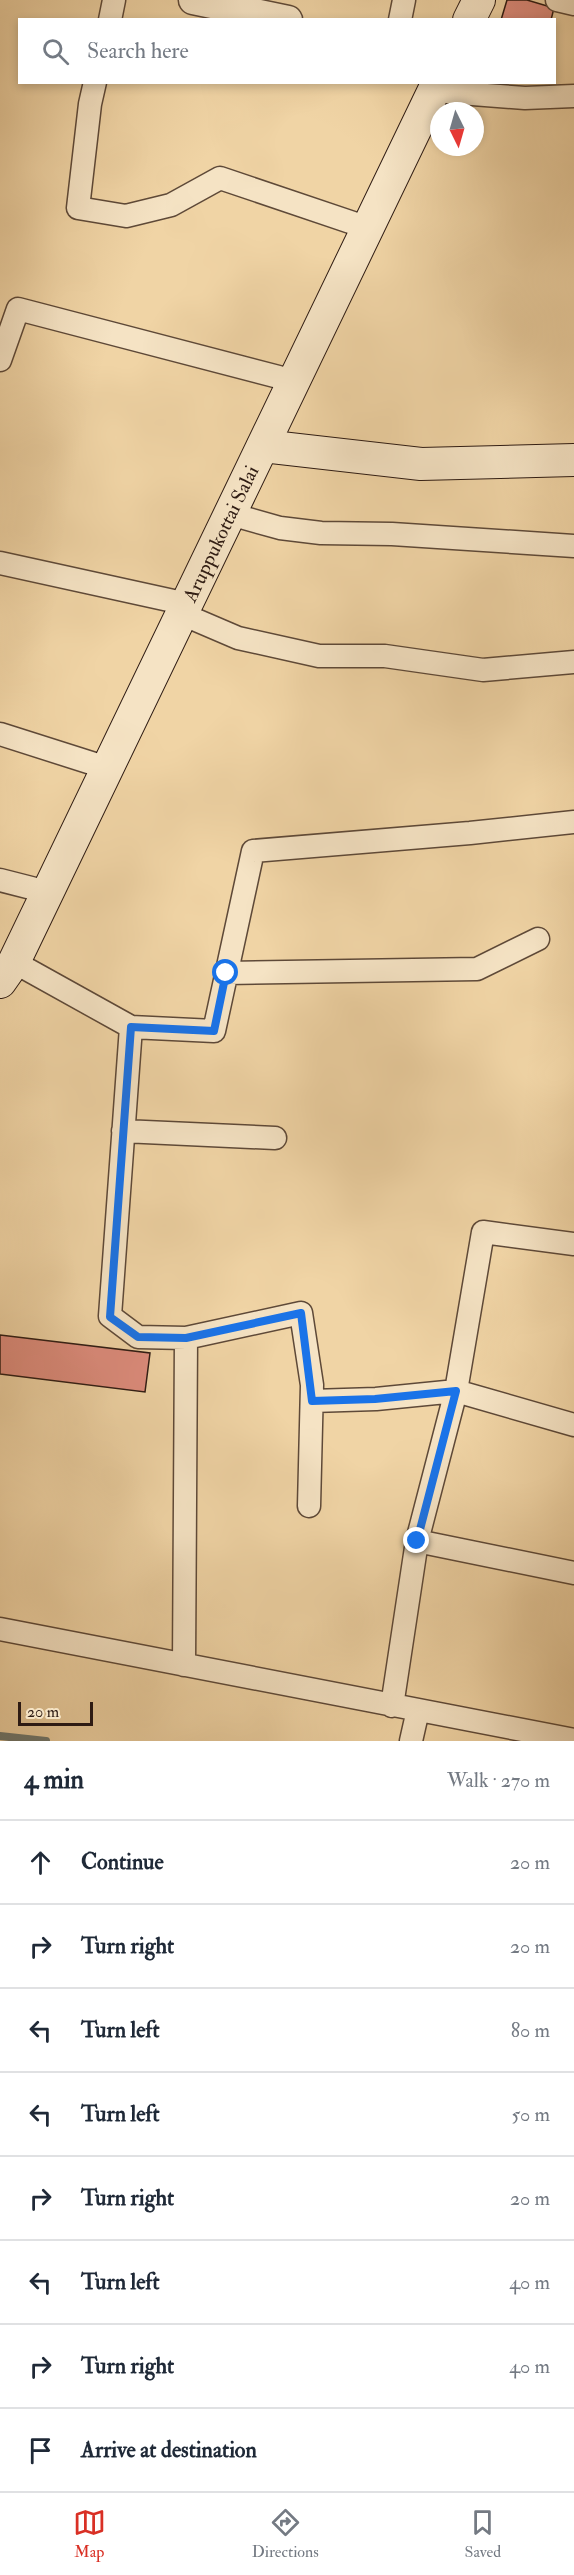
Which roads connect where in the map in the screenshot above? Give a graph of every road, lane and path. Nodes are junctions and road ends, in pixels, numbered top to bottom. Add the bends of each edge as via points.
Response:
1 (114, 0) edge
2 (193, 0) edge
3 (404, 0) edge
4 (478, 0) edge
5 (557, 0) edge
6 (231, 4) edge
7 (574, 4) edge
8 (110, 18) edge
9 (281, 18) edge
10 (400, 18) edge
11 (470, 18) edge
12 (95, 84) edge
13 (436, 87) edge
14 (574, 96) edge
15 (368, 228) junction
16 (0, 360) edge
17 (294, 381) junction
18 (263, 446) junction
19 (574, 460) edge
20 (230, 514) junction
21 (574, 546) edge
22 (0, 563) edge
23 (184, 609) junction
24 (574, 662) edge
25 (0, 734) edge
26 (107, 768) junction
27 (574, 822) edge
28 (0, 880) edge
29 (47, 892) junction
30 (538, 939) dead end
31 (7, 972) edge
32 (226, 973) junction
33 (131, 1027) junction
34 (123, 1131) junction
35 (275, 1138) dead end
36 (574, 1244) edge
37 (186, 1338) junction
38 (456, 1391) junction
39 (312, 1401) junction
40 (574, 1425) edge
41 (309, 1506) dead end
42 (417, 1541) junction
43 (574, 1573) edge
44 (0, 1629) edge
45 (184, 1665) junction
46 (392, 1706) junction
47 (418, 1710) junction
48 (574, 1740) edge
49 (411, 1741) edge

1 - 8 street
2 - 6 street
3 - 10 street
4 - 11 main road
5 - 7 street
6 - 9 street
12 - 15 street via 78,208 126,216 171,205 220,178
13 - 14 street via 525,98
13 - 15 main road, Aruppukottai Salai
15 - 17 main road, Aruppukottai Salai
16 - 17 street via 18,309
17 - 18 main road, Aruppukottai Salai
18 - 19 main road via 421,464
18 - 20 main road, Aruppukottai Salai
20 - 21 street via 280,528 321,533
20 - 23 main road, Aruppukottai Salai
22 - 23 street
23 - 24 street via 238,638 319,656 385,656 483,670
23 - 26 main road, Aruppukottai Salai
25 - 26 street
26 - 29 main road, Aruppukottai Salai
27 - 32 street via 253,851
28 - 29 street
29 - 31 main road, Aruppukottai Salai
30 - 32 street via 477,969
31 - 33 street
32 - 33 street via 214,1031
33 - 34 street
34 - 35 street
34 - 37 street via 110,1317 138,1337
36 - 38 street via 483,1232
37 - 39 street via 301,1313
37 - 45 street
38 - 39 street
38 - 40 street
38 - 42 street
39 - 41 street
42 - 43 street
42 - 46 street
44 - 45 street
45 - 46 street
46 - 47 street
47 - 48 street
47 - 49 street

